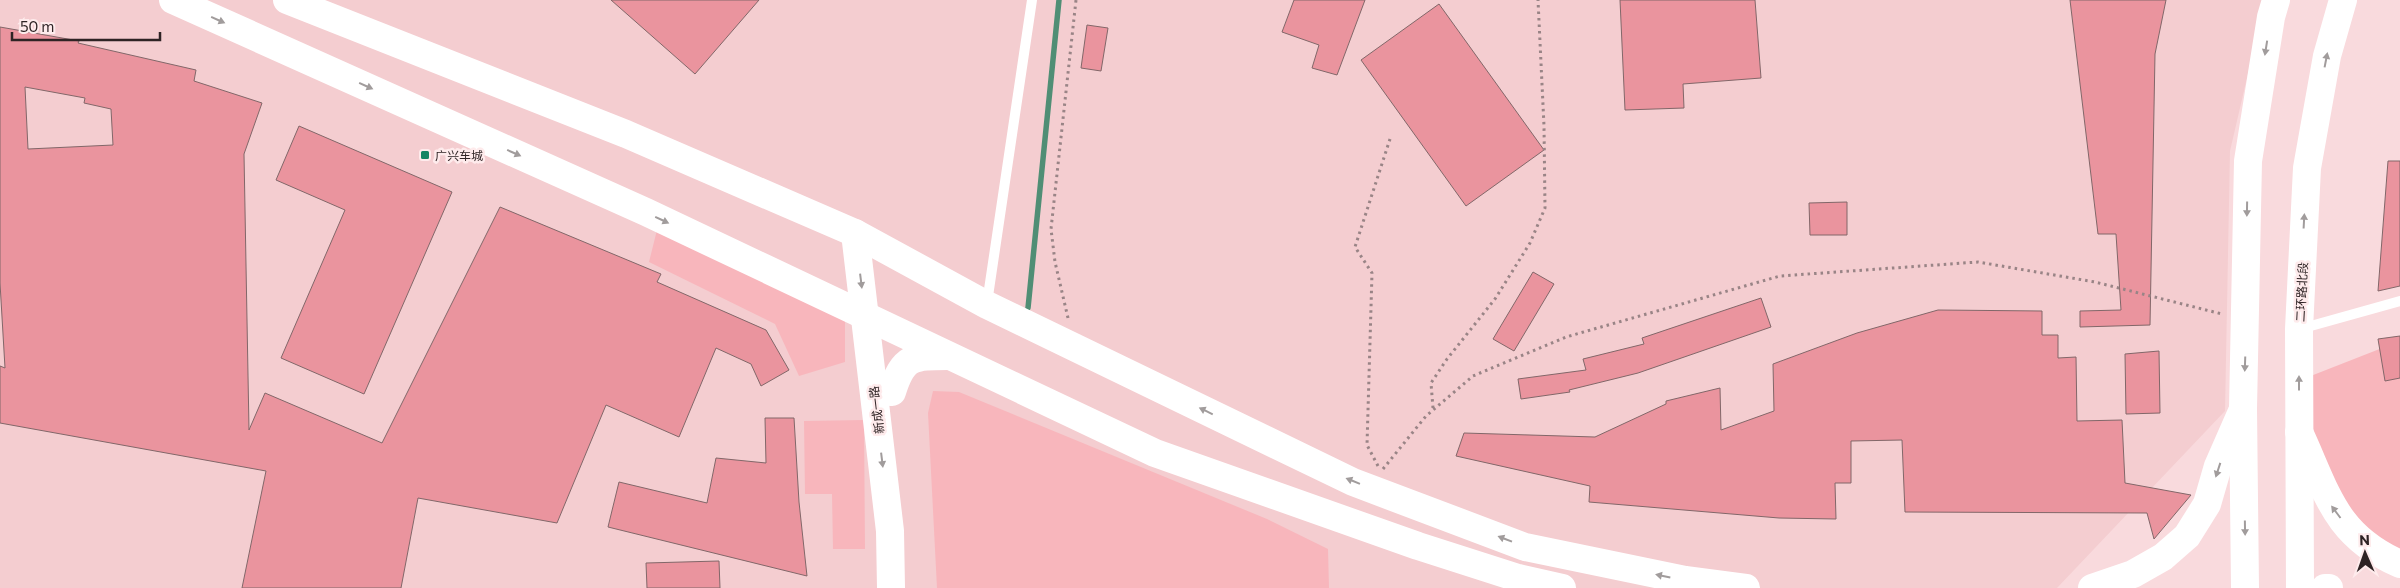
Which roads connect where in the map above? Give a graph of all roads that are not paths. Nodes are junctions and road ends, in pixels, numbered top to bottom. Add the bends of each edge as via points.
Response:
1 (173, 0) edge
2 (287, 0) edge
3 (1032, 0) edge
4 (2276, 0) edge
5 (2343, 0) edge
6 (864, 238) junction
7 (2400, 301) edge
8 (987, 305) junction
9 (875, 321) junction
10 (2299, 329) junction
11 (949, 356) junction
12 (892, 392) junction
13 (2243, 409) junction
14 (2299, 432) junction
15 (2400, 564) edge
16 (891, 588) edge
17 (908, 588) edge
18 (1562, 588) edge
19 (1746, 588) edge
20 (2092, 588) edge
21 (2245, 588) edge
22 (2300, 588) edge

1 -> 9 main road via 646,212
2 - 6 main road via 626,134
3 - 8 lane
4 -> 13 main road via 2270,18 2248,161
10 -> 5 main road, 二环路北段 via 2307,168 2327,56
6 - 8 main road
6 - 9 main road, 新成一路
7 - 10 lane
19 -> 8 main road via 1685,580 1525,547 1352,482
9 - 11 main road
9 - 12 main road, 新成一路
9 -> 16 main road, 新成一路
14 -> 10 main road, 二环路北段
11 - 12 main road via 924,356 911,360 899,370
11 - 18 main road via 1155,453 1418,546 1518,578
12 - 17 main road, 新成一路 via 908,530
13 -> 20 main road via 2218,466 2207,504 2187,536 2163,557 2133,574
13 -> 21 main road
15 -> 14 main road via 2374,551 2351,532 2331,505
14 - 22 main road, 二环路北段

